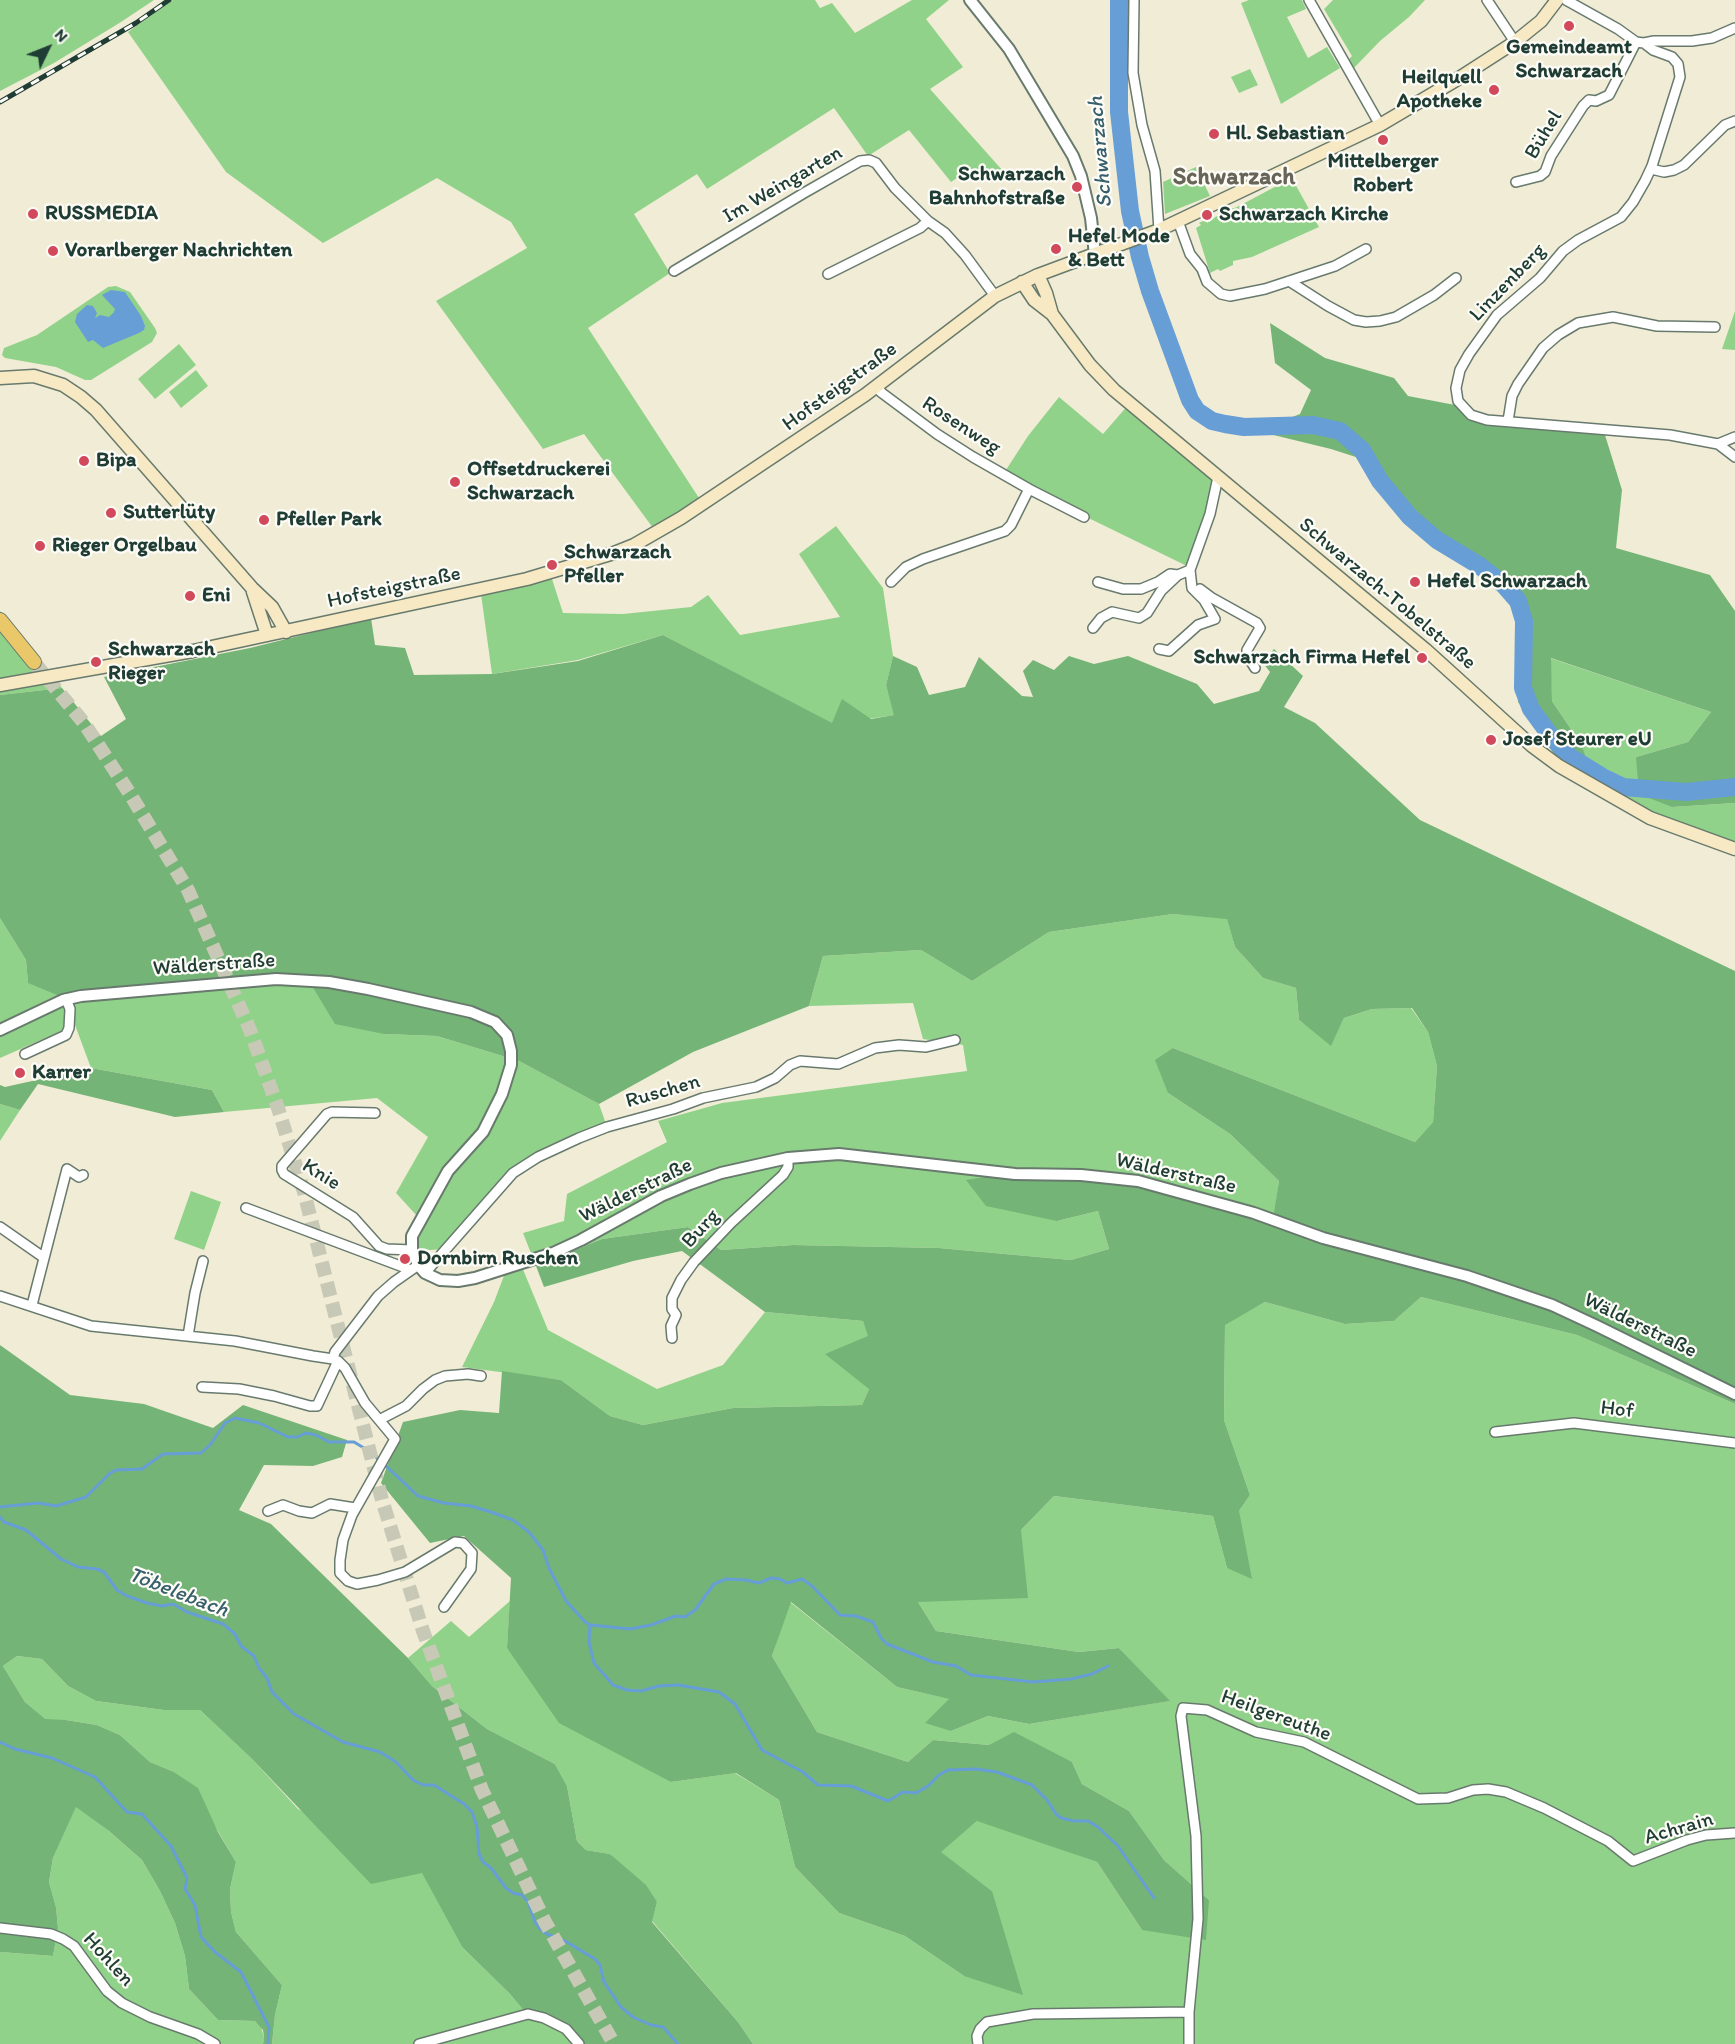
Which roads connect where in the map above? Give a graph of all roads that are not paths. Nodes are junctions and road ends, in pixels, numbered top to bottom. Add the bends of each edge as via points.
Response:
1 (970, 0) edge
2 (1134, 0) edge
3 (1309, 0) edge
4 (1487, 0) edge
5 (1557, 0) edge
6 (1566, 0) edge
7 (1735, 28) edge
8 (1515, 42) junction
9 (1640, 43) junction
10 (1735, 121) edge
11 (1380, 125) junction
12 (1651, 169) junction
13 (1516, 182) dead end
14 (928, 221) junction
15 (1178, 221) junction
16 (1159, 230) junction
17 (1366, 249) dead end
18 (1095, 255) junction
19 (674, 271) dead end
20 (828, 274) dead end
21 (1038, 275) junction
22 (1456, 278) dead end
23 (1289, 281) junction
24 (1022, 282) junction
25 (995, 296) junction
26 (1052, 314) junction
27 (1714, 327) dead end
28 (0, 378) edge
29 (876, 387) junction
30 (1508, 422) junction
31 (1735, 437) edge
32 (1719, 444) junction
33 (1735, 457) edge
34 (1218, 477) junction
35 (1029, 489) junction
36 (1084, 517) dead end
37 (1190, 574) junction
38 (1178, 575) junction
39 (891, 582) dead end
40 (1098, 582) dead end
41 (252, 588) junction
42 (0, 620) edge
43 (1093, 628) dead end
44 (286, 632) junction
45 (267, 635) junction
46 (1159, 649) dead end
47 (34, 662) tunnel mouth
48 (1255, 668) dead end
49 (0, 686) edge
50 (1735, 849) edge
51 (66, 999) junction
52 (0, 1030) edge
53 (955, 1040) dead end
54 (25, 1054) dead end
55 (375, 1113) dead end
56 (788, 1158) junction
57 (83, 1175) dead end
58 (246, 1208) dead end
59 (0, 1227) edge
60 (412, 1250) junction
61 (43, 1257) junction
62 (203, 1261) dead end
63 (418, 1269) junction
64 (0, 1296) edge
65 (32, 1305) junction
66 (188, 1336) junction
67 (672, 1338) dead end
68 (335, 1360) junction
69 (481, 1376) dead end
70 (202, 1387) dead end
71 (1735, 1394) edge
72 (379, 1420) junction
73 (1495, 1432) dead end
74 (1735, 1443) edge
75 (355, 1508) junction
76 (268, 1511) dead end
77 (444, 1607) dead end
78 (1735, 1833) edge
79 (1633, 1861) joint
80 (1, 1928) edge
81 (1190, 2012) junction
82 (215, 2044) edge
83 (419, 2044) edge
84 (579, 2044) edge
85 (978, 2044) edge
86 (1189, 2044) edge

1 - 18 street via 1009,49 1073,156 1091,218
2 - 16 street via 1133,73 1155,171
3 - 11 street
4 - 8 street
5 - 8 main road, Hofsteigstraße via 1541,21
6 - 9 street, Linzenberg
7 - 9 street via 1712,38
8 - 11 main road, Hofsteigstraße
9 - 12 street, Linzenberg via 1672,57 1680,77
9 - 13 street, Bühel via 1609,95 1588,100 1583,106 1545,172
10 - 12 street via 1725,125 1684,165 1664,172
11 - 15 main road, Hofsteigstraße
12 - 30 street, Linzenberg via 1621,218 1563,251 1497,315 1468,354 1456,388 1458,401 1471,415
14 - 19 street, Im Weingarten via 876,163 860,161
14 - 20 street
14 - 25 street, Im Weingarten via 965,255
15 - 16 main road, Hofsteigstraße
15 - 23 street via 1190,254 1207,282 1221,294 1241,295
16 - 18 main road, Hofsteigstraße
17 - 23 street via 1335,266
18 - 21 main road, Hofsteigstraße
21 - 24 main road, Hofsteigstraße
21 - 26 main road, Schwarzach-Tobelstraße
22 - 23 street via 1396,317 1366,322 1354,320
24 - 25 main road, Hofsteigstraße
24 - 26 main road, Schwarzach-Tobelstraße via 1034,300
25 - 29 main road, Hofsteigstraße
26 - 34 main road, Schwarzach-Tobelstraße via 1090,366 1114,390
27 - 30 street via 1657,326 1613,317 1578,323 1543,348 1512,396
28 - 41 main road via 34,376 63,385 81,397
29 - 35 street, Rosenweg via 937,434
29 - 44 main road, Hofsteigstraße via 681,518 614,553 528,579
30 - 32 street, Linzenberg via 1670,435
31 - 32 street
32 - 33 street, Linzenberg
34 - 37 street
34 - 50 main road, Schwarzach-Tobelstraße via 1559,766 1650,818
35 - 36 street, Rosenweg
35 - 39 street via 1005,531 923,559 906,567
37 - 38 street
37 - 46 street via 1192,588 1215,619 1198,625 1169,651
37 - 48 street via 1203,593 1257,623 1260,628 1247,650
38 - 40 street via 1170,574 1141,589
38 - 43 street via 1139,618 1112,612
41 - 44 main road via 272,607
41 - 45 main road
42 - 47 main road
44 - 45 main road, Hofsteigstraße
45 - 49 main road, Hofsteigstraße
51 - 52 street, Wälderstraße
51 - 54 street via 70,1010 66,1035
51 - 60 street, Wälderstraße via 98,993 305,979 403,996 471,1012 495,1022 507,1035 511,1052 502,1095 483,1132 448,1171 424,1212 412,1236
53 - 63 street, Ruschen via 926,1047 875,1048 838,1064 800,1061 756,1087 703,1098 579,1138 513,1173
55 - 60 street, Knie via 327,1114 282,1170 353,1217 379,1246
56 - 63 street, Wälderstraße via 690,1184 562,1248 495,1272 448,1282
56 - 67 street, Burg via 783,1175 731,1223 681,1280 672,1298
56 - 71 street, Wälderstraße via 839,1154 1015,1174 1081,1174 1138,1181 1254,1213 1323,1238 1467,1276 1552,1305
57 - 61 street via 79,1177 67,1169
58 - 63 street
59 - 61 street
60 - 63 street
61 - 65 street
62 - 66 street
63 - 68 street via 378,1296 335,1352
64 - 65 street
65 - 66 street via 91,1326
66 - 68 street
68 - 70 street via 317,1406 248,1391
68 - 72 street via 345,1368
69 - 72 street via 445,1376 435,1380 406,1406
72 - 75 street via 395,1439
73 - 74 street, Hof via 1574,1423
75 - 76 street via 330,1504 312,1513 283,1505
75 - 77 street via 340,1560 340,1573 348,1581 357,1584 405,1572 455,1542 472,1554 471,1569
78 - 79 street, Achrain via 1706,1835
79 - 81 street, Heilgereuthe via 1608,1841 1506,1792 1473,1790 1448,1798 1418,1798 1304,1742 1256,1732 1207,1710 1184,1708 1181,1716 1196,1836 1198,1919
80 - 82 street, Hohlen via 63,1939 74,1946 107,1991 122,2003
81 - 85 street via 1033,2014 987,2022 977,2036
81 - 86 street, Heilgereuthe
83 - 84 street via 528,2014 566,2029

